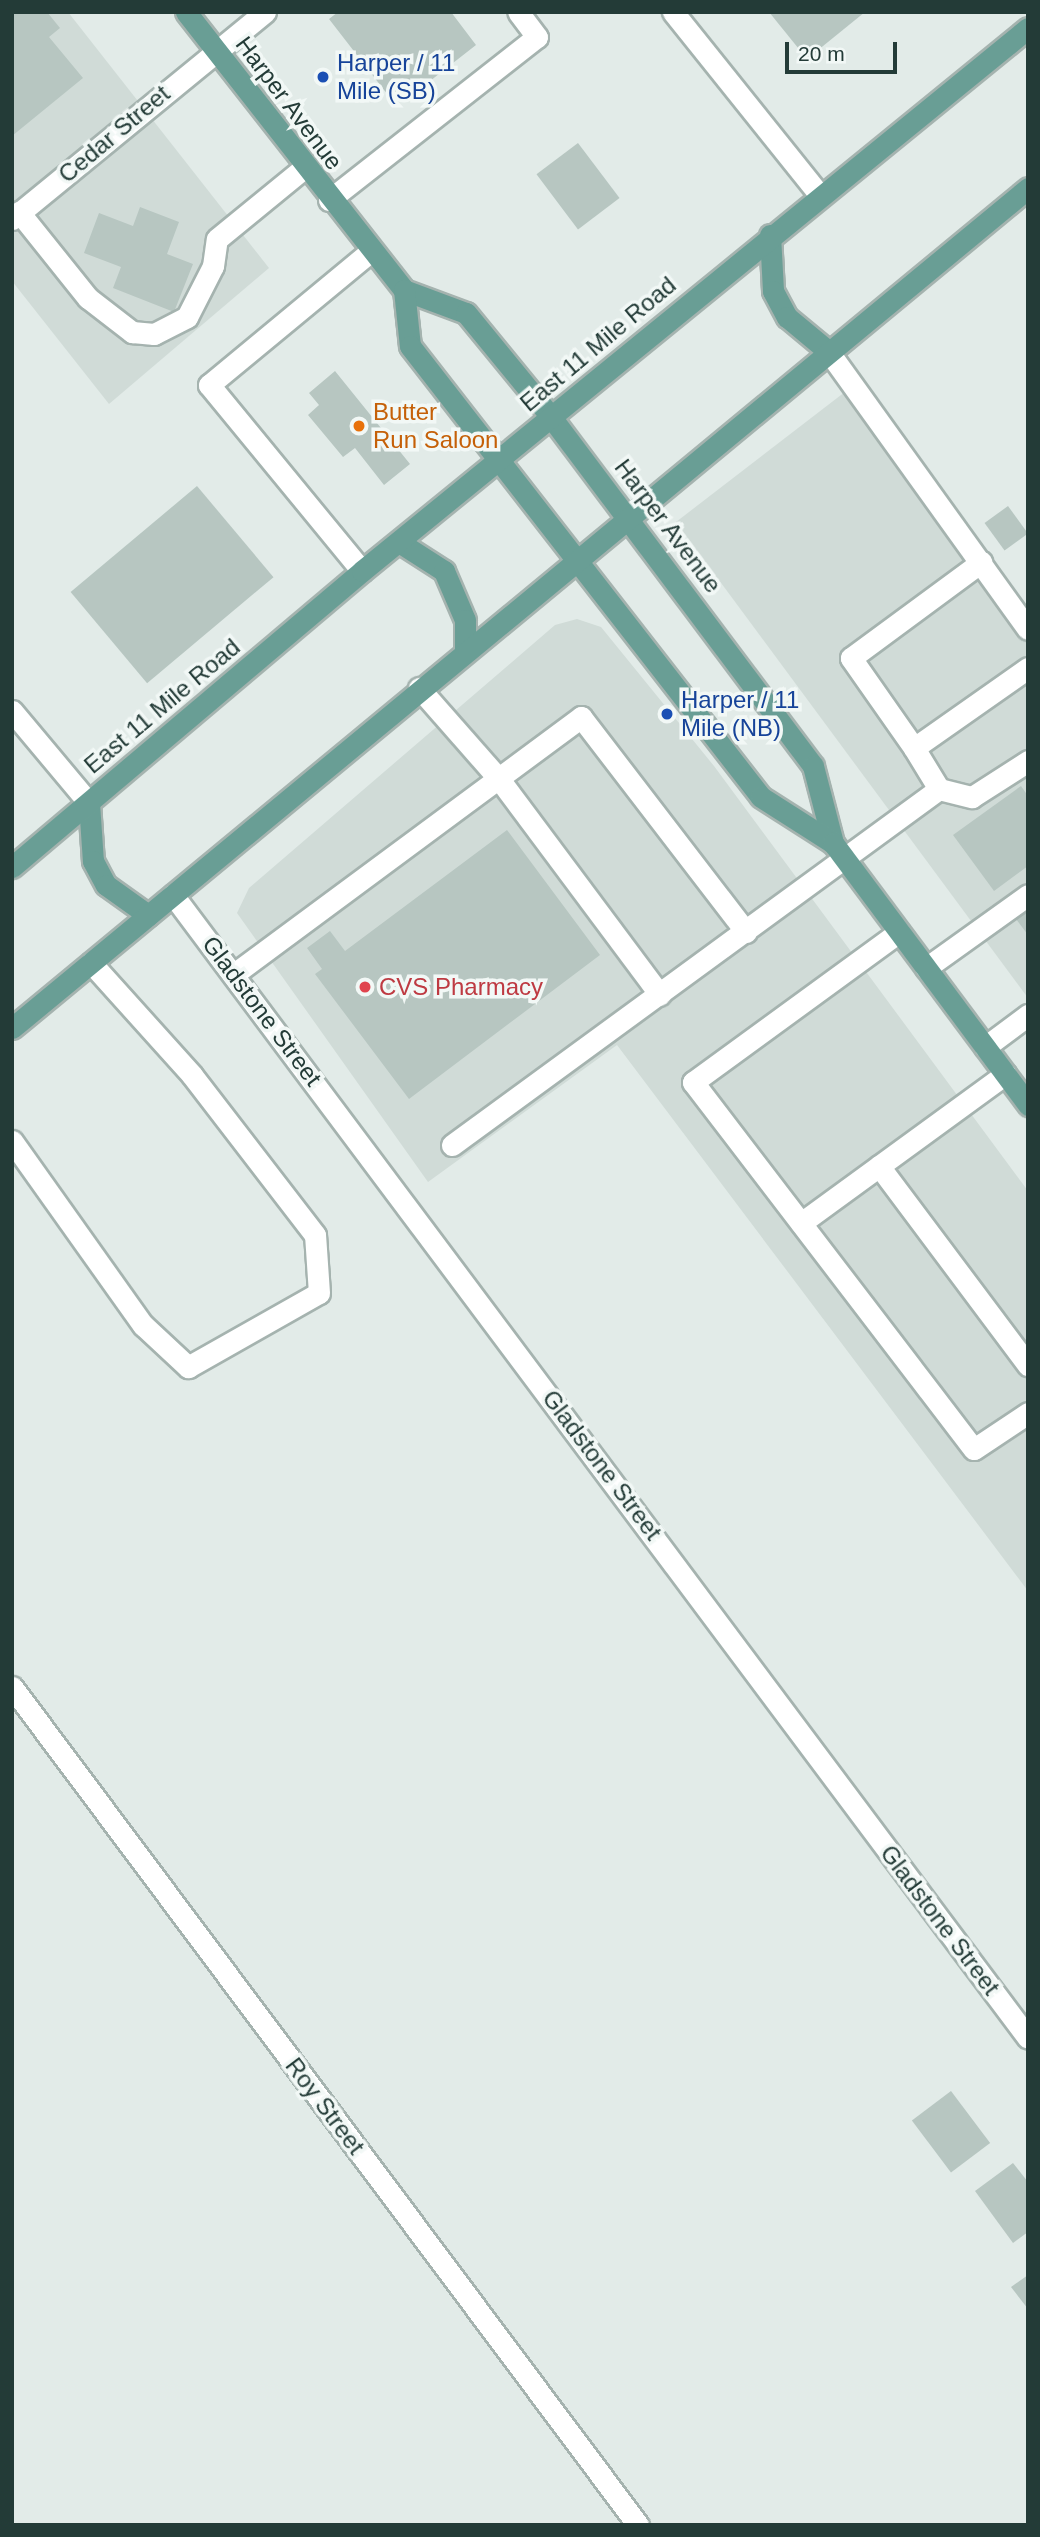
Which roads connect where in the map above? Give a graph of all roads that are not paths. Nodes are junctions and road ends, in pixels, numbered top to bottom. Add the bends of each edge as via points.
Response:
1 (186, 12) edge
2 (265, 12) edge
3 (518, 12) edge
4 (673, 12) edge
5 (1028, 28) edge
6 (216, 50) junction
7 (305, 167) junction
8 (1028, 188) edge
9 (819, 194) junction
10 (329, 200) junction
11 (14, 216) edge
12 (770, 235) junction
13 (371, 251) junction
14 (404, 290) junction
15 (828, 351) junction
16 (551, 417) junction
17 (500, 459) junction
18 (626, 515) junction
19 (402, 544) junction
20 (576, 556) junction
21 (981, 562) junction
22 (362, 571) junction
23 (1028, 629) edge
24 (465, 649) junction
25 (1028, 668) edge
26 (419, 688) junction
27 (12, 711) edge
28 (914, 748) junction
29 (1028, 761) edge
30 (499, 779) junction
31 (939, 789) junction
32 (89, 803) junction
33 (840, 851) junction
34 (12, 867) edge
35 (173, 895) junction
36 (1028, 895) edge
37 (148, 915) junction
38 (746, 932) junction
39 (899, 932) junction
40 (91, 962) junction
41 (926, 968) junction
42 (234, 974) junction
43 (660, 995) junction
44 (1028, 1015) edge
45 (12, 1028) edge
46 (985, 1046) junction
47 (1005, 1074) junction
48 (1028, 1105) edge
49 (12, 1141) edge
50 (452, 1145) dead end
51 (879, 1166) junction
52 (801, 1223) junction
53 (1028, 1365) edge
54 (1028, 1413) edge
55 (12, 1687) edge
56 (1028, 2038) edge
57 (639, 2525) edge

1 - 6 main road, Harper Avenue
2 - 6 street, Cedar Street
3 - 10 street via 537,37
4 - 9 street
5 - 9 main road, East 11 Mile Road
6 - 7 main road, Harper Avenue
6 - 11 street, Cedar Street
7 - 10 main road, Harper Avenue
7 - 11 street via 217,239 213,266 187,317 154,334 132,332 88,298
8 - 15 main road
9 - 12 main road, East 11 Mile Road
10 - 13 main road, Harper Avenue
12 - 15 main road via 773,291 788,317
12 - 16 main road, East 11 Mile Road
13 - 14 main road, Harper Avenue
13 - 22 street via 209,386
14 - 16 main road, Harper Avenue via 466,313
14 - 17 main road, Harper Avenue via 410,346
15 - 18 main road
15 - 21 street
16 - 17 main road, East 11 Mile Road
16 - 18 main road, Harper Avenue
17 - 19 main road, East 11 Mile Road
17 - 20 main road, Harper Avenue
18 - 20 main road
18 - 33 main road, Harper Avenue via 813,766
19 - 22 main road, East 11 Mile Road
19 - 24 main road via 444,570 465,620
20 - 24 main road
20 - 33 main road, Harper Avenue via 761,797
21 - 23 street
21 - 28 street via 851,657
22 - 32 main road, East 11 Mile Road
24 - 26 main road
25 - 28 street
26 - 30 street
26 - 35 main road
27 - 32 street
28 - 31 street
29 - 31 street via 972,797
30 - 38 street via 581,717
30 - 42 street
30 - 43 street
31 - 33 street
32 - 34 main road, East 11 Mile Road
32 - 37 main road via 93,860 106,885
33 - 38 street
33 - 39 main road, Harper Avenue
35 - 37 main road
35 - 42 street, Gladstone Street
36 - 41 street
37 - 40 main road
38 - 43 street
39 - 41 main road, Harper Avenue
39 - 52 street via 693,1082
40 - 45 main road
40 - 49 street via 192,1075 315,1235 319,1293 188,1367 143,1325
41 - 46 main road, Harper Avenue
42 - 56 street, Gladstone Street
43 - 50 street
44 - 46 street
46 - 47 main road, Harper Avenue
47 - 48 main road, Harper Avenue
47 - 51 street
51 - 52 street
51 - 53 street
52 - 54 street via 974,1449
55 - 57 street, Roy Street

